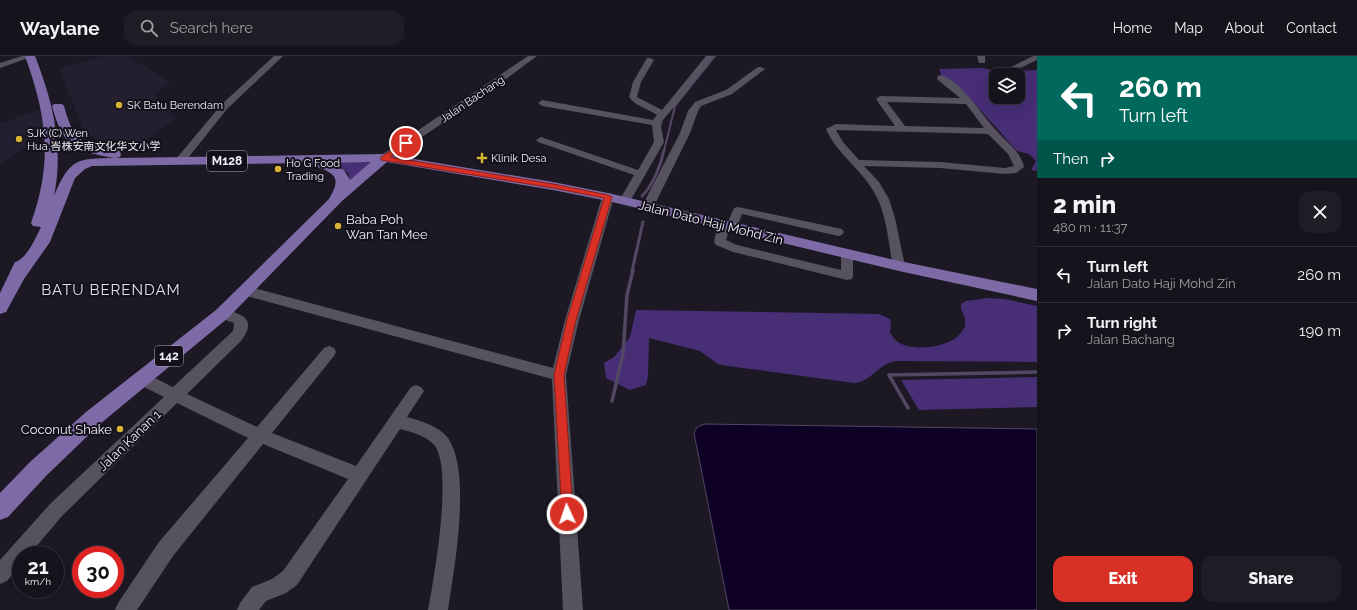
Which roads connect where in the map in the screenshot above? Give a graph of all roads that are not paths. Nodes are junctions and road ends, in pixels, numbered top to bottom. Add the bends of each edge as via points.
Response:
1 (30, 56) edge
2 (39, 56) edge
3 (279, 56) edge
4 (533, 56) edge
5 (710, 56) edge
6 (1037, 57) edge
7 (650, 60) dead end
8 (0, 66) edge
9 (1013, 68) dead end
10 (761, 69) dead end
11 (941, 78) dead end
12 (689, 92) junction
13 (968, 101) junction
14 (542, 103) dead end
15 (698, 104) junction
16 (662, 114) junction
17 (656, 123) junction
18 (902, 129) junction
19 (991, 131) junction
20 (541, 140) dead end
21 (93, 150) junction
22 (384, 158) junction
23 (290, 160) junction
24 (165, 161) junction
25 (180, 161) junction
26 (857, 163) junction
27 (641, 174) junction
28 (69, 176) junction
29 (608, 197) junction
30 (334, 201) junction
31 (625, 201) junction
32 (648, 206) junction
33 (728, 226) junction
34 (838, 232) dead end
35 (847, 254) junction
36 (899, 266) junction
37 (17, 277) junction
38 (247, 291) junction
39 (1037, 295) edge
40 (0, 308) edge
41 (222, 314) junction
42 (329, 352) dead end
43 (559, 375) junction
44 (141, 379) junction
45 (416, 391) dead end
46 (176, 396) junction
47 (396, 421) junction
48 (259, 436) junction
49 (360, 476) junction
50 (0, 509) edge
51 (0, 574) edge
52 (125, 610) edge
53 (247, 610) edge
54 (438, 610) edge
55 (573, 610) edge

1 - 8 street
1 - 37 main road via 49,111 52,158 43,210
2 - 21 main road via 67,134 75,142
3 - 25 street via 224,106
4 - 22 street, Jalan Bachang
5 - 12 street
6 - 9 street
7 - 16 street via 637,82 633,97
10 - 15 street via 729,92
11 - 13 street
12 - 15 street via 699,97
12 - 16 street
13 - 18 street via 880,99
13 - 19 street
14 - 17 street
15 - 32 street
16 - 17 street
17 - 27 street via 659,142
18 - 19 street
18 - 26 street via 833,127 832,130
19 - 26 street via 1015,156 1019,164 1017,169 946,164
20 - 27 street via 568,147
21 - 24 main road, M128
21 - 28 main road via 70,162 67,167
22 - 23 main road, M128
22 - 29 main road, Jalan Dato Haji Mohd Zin / M128
22 - 30 main road, Jalan Bachang / 142
23 - 25 main road, M128
23 - 30 main road via 321,164 336,171 343,181
24 - 25 main road, M128
24 - 28 main road via 90,162 80,166
26 - 36 street via 880,191
27 - 31 street
28 - 37 main road via 42,242
29 - 31 main road, Jalan Dato Haji Mohd Zin / M128
29 - 43 street via 572,320
30 - 38 main road, 142
31 - 32 main road, Jalan Dato Haji Mohd Zin / M128
32 - 33 main road, Jalan Dato Haji Mohd Zin / M128
33 - 34 street via 738,210
33 - 35 main road, Jalan Dato Haji Mohd Zin / M128
33 - 35 street via 720,242 733,248 847,276
35 - 36 main road, Jalan Dato Haji Mohd Zin / M128
36 - 39 main road, Jalan Dato Haji Mohd Zin / M128
37 - 40 main road
38 - 41 main road, 142
38 - 43 street
41 - 44 main road, 142
41 - 46 street, Jalan Kanan 1 via 241,321 240,332
42 - 48 street
43 - 55 street
44 - 46 street
44 - 50 main road, 142 via 93,418 38,469
45 - 47 street
46 - 48 street
46 - 51 street, Jalan Kanan 1 via 56,510
47 - 49 street
47 - 54 street via 433,434 443,444 448,457 451,499 447,561
48 - 49 street
48 - 52 street via 166,549
49 - 53 street via 290,578 279,586 259,594

